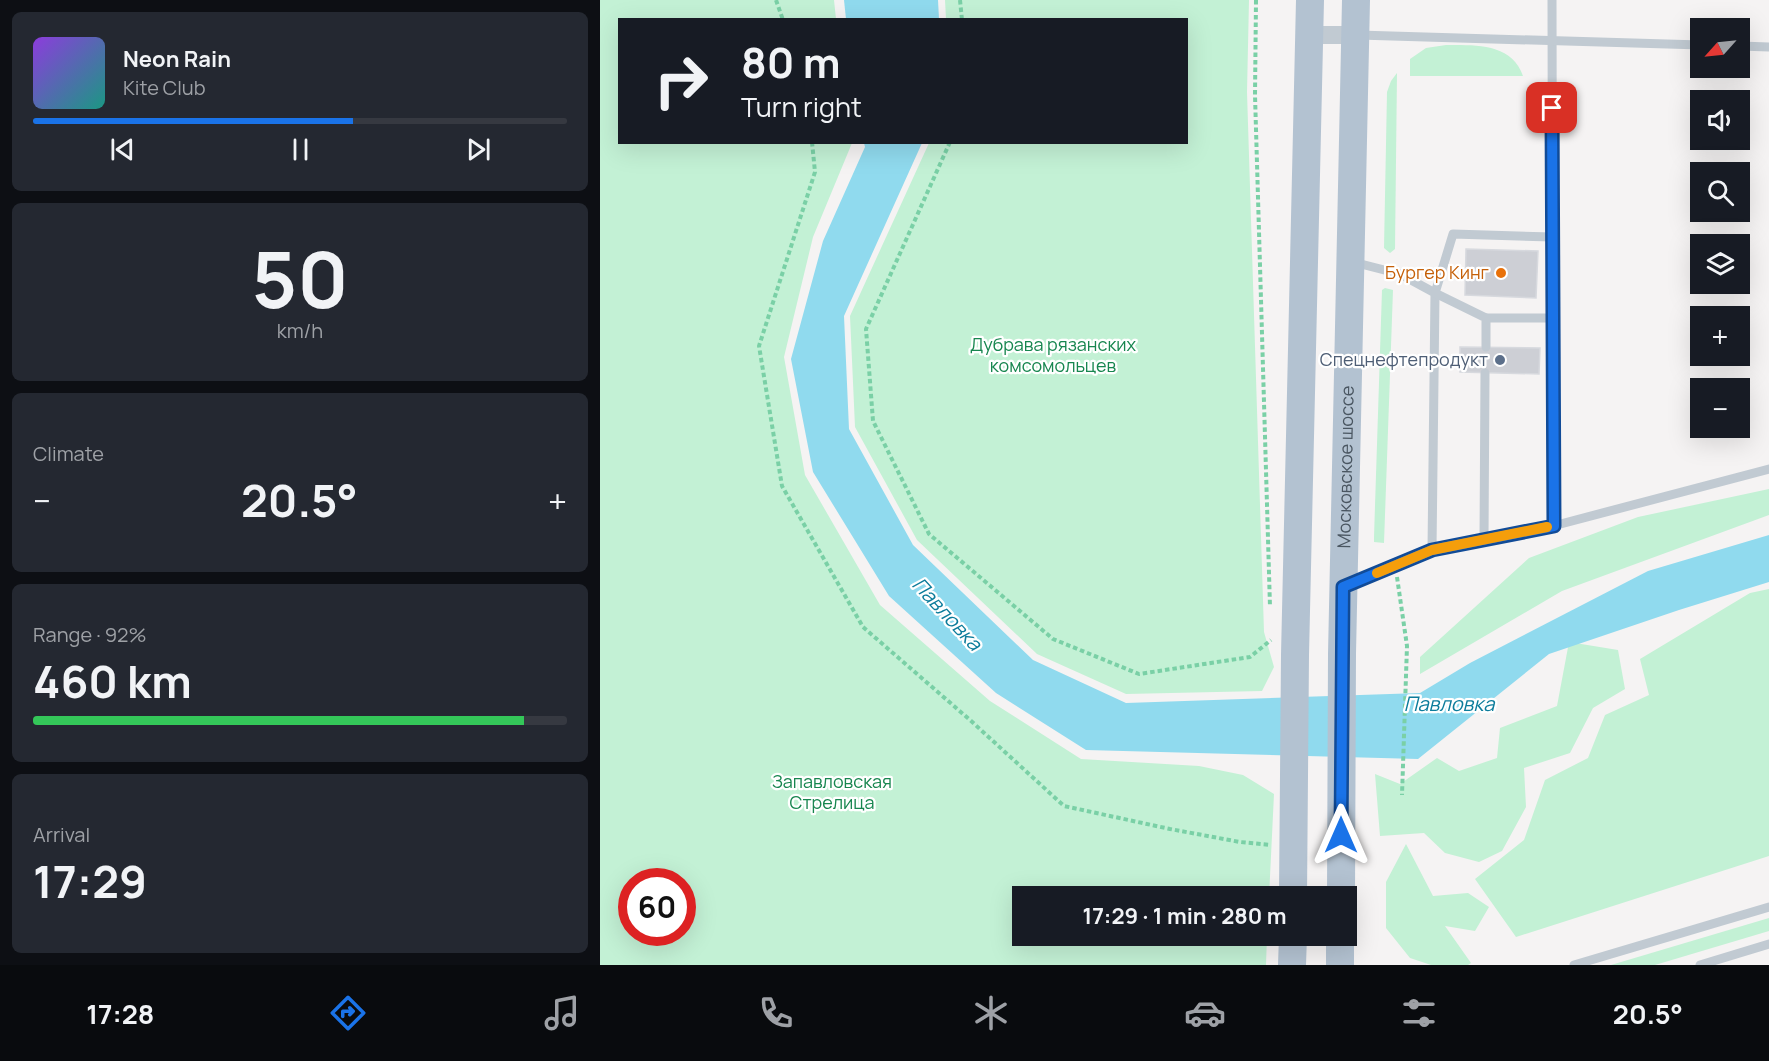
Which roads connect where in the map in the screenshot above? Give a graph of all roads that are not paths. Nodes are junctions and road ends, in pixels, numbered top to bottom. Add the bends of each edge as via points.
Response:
1 (1310, 0) edge
2 (1356, 0) edge
3 (1552, 0) edge
4 (1310, 35) junction
5 (1355, 35) junction
6 (1551, 41) junction
7 (1690, 45) edge
8 (1750, 46) edge
9 (1769, 47) edge
10 (1552, 237) junction
11 (1350, 262) junction
12 (1435, 293) junction
13 (1486, 318) junction
14 (1553, 318) junction
15 (1486, 347) dead end
16 (1485, 373) dead end
17 (1769, 469) edge
18 (1554, 526) junction
19 (1484, 540) junction
20 (1432, 550) junction
21 (1343, 587) junction
22 (1292, 886) edge
23 (1341, 886) edge
24 (1769, 907) edge
25 (1769, 945) edge
26 (1293, 946) edge
27 (1340, 946) edge
28 (1292, 965) edge
29 (1340, 965) edge
30 (1574, 965) edge
31 (1700, 965) edge

1 - 4 main road
2 - 5 main road, Московское шоссе
3 - 6 lane
4 - 5 street
4 - 22 main road via 1284,652 1286,840
5 - 6 lane
5 - 11 main road, Московское шоссе
6 - 7 lane
6 - 10 lane
8 - 9 lane
10 - 12 lane via 1453,234
10 - 14 lane
11 - 12 lane via 1400,274
11 - 21 main road, Московское шоссе
12 - 13 lane
12 - 20 lane
13 - 14 lane
13 - 15 lane
14 - 18 lane
16 - 19 lane
17 - 18 lane
18 - 19 lane
19 - 20 lane
20 - 21 lane
21 - 23 main road, Московское шоссе
24 - 30 lane
25 - 31 lane
26 - 28 main road
27 - 29 main road

